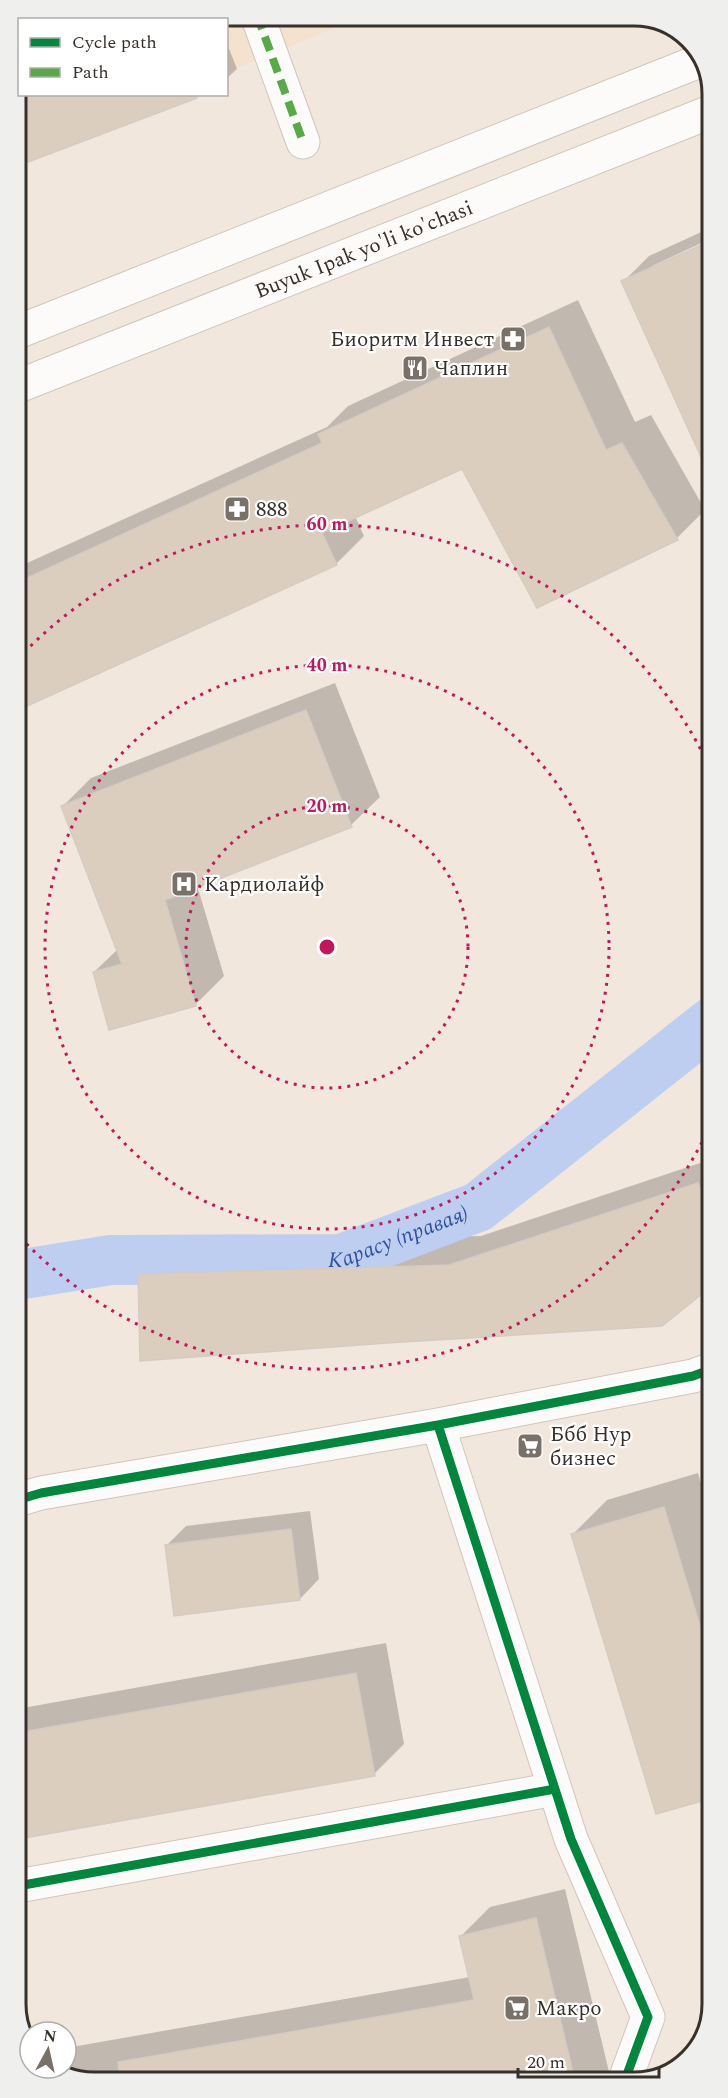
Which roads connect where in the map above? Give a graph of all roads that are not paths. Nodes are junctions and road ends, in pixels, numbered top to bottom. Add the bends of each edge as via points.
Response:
1 (261, 26) edge
2 (695, 63) edge
3 (702, 115) edge
4 (303, 142) dead end
5 (26, 329) edge
6 (26, 383) edge
7 (702, 1373) edge
8 (438, 1425) junction
9 (26, 1497) edge
10 (555, 1789) junction
11 (26, 1886) edge
12 (628, 2072) edge

1 - 4 street
2 - 5 street
3 - 6 street, Buyuk Ipak yo'li ko'chasi
7 - 8 street
8 - 9 street
8 - 10 street
10 - 11 street
10 - 12 street via 571,1839 648,2017

